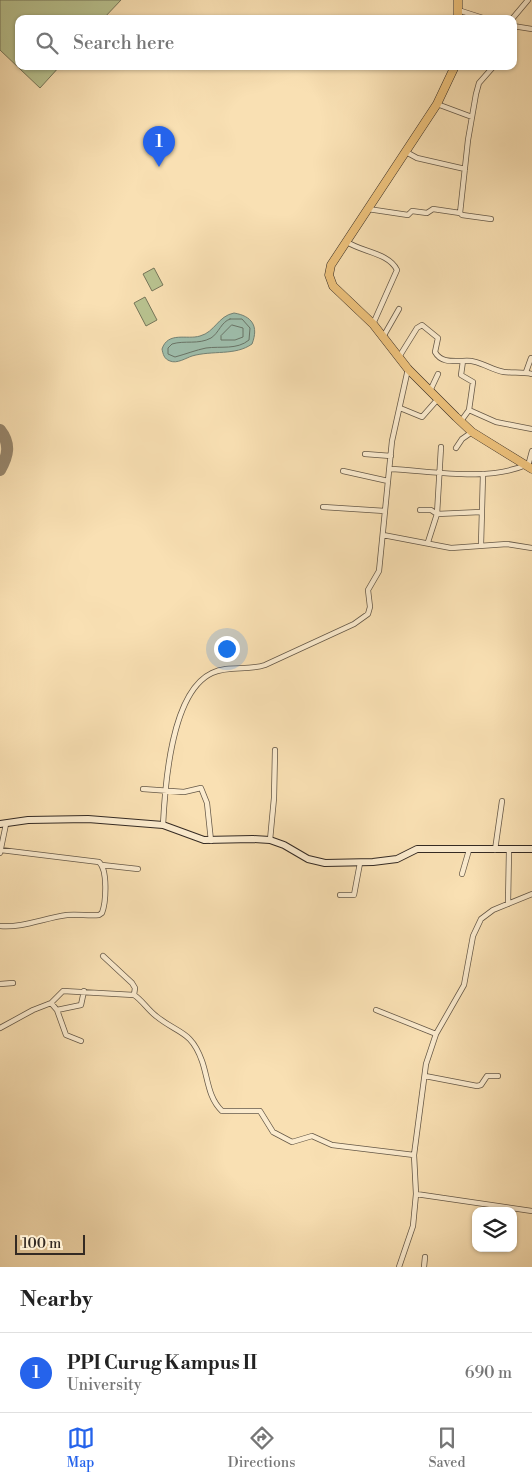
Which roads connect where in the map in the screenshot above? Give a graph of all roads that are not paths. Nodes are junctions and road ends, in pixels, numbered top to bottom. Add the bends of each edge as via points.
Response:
1 (458, 0) edge
2 (528, 0) edge
3 (458, 10) junction
4 (458, 15) edge
5 (474, 15) edge
6 (515, 15) edge
7 (517, 27) edge
8 (532, 29) edge
9 (453, 70) edge
10 (490, 70) edge
11 (437, 104) junction
12 (472, 117) junction
13 (406, 152) junction
14 (465, 169) junction
15 (368, 210) junction
16 (460, 213) junction
17 (491, 219) dead end
18 (347, 242) junction
19 (399, 309) dead end
20 (373, 324) junction
21 (383, 337) junction
22 (400, 357) junction
23 (531, 358) dead end
24 (463, 361) junction
25 (408, 369) junction
26 (526, 372) junction
27 (438, 374) dead end
28 (532, 374) edge
29 (429, 392) junction
30 (437, 400) junction
31 (400, 408) junction
32 (469, 410) junction
33 (461, 421) junction
34 (532, 429) edge
35 (472, 432) junction
36 (441, 447) dead end
37 (456, 448) dead end
38 (532, 451) edge
39 (364, 454) dead end
40 (390, 456) junction
41 (529, 467) edge
42 (390, 469) junction
43 (343, 471) dead end
44 (440, 472) junction
45 (483, 474) junction
46 (388, 481) junction
47 (323, 507) dead end
48 (420, 510) dead end
49 (385, 511) junction
50 (481, 512) junction
51 (438, 514) junction
52 (383, 535) junction
53 (428, 542) junction
54 (480, 545) junction
55 (532, 548) edge
56 (275, 750) dead end
57 (143, 789) dead end
58 (165, 790) junction
59 (502, 801) dead end
60 (3, 824) edge
61 (163, 825) junction
62 (270, 840) junction
63 (211, 841) junction
64 (532, 849) edge
65 (469, 850) junction
66 (495, 850) junction
67 (509, 850) junction
68 (0, 852) edge
69 (360, 863) junction
70 (102, 865) junction
71 (138, 869) dead end
72 (462, 874) dead end
73 (340, 894) dead end
74 (532, 894) edge
75 (508, 904) junction
76 (0, 926) edge
77 (103, 956) dead end
78 (13, 983) dead end
79 (0, 984) edge
80 (84, 991) junction
81 (134, 995) junction
82 (52, 1003) junction
83 (57, 1010) junction
84 (376, 1010) dead end
85 (0, 1028) edge
86 (436, 1034) junction
87 (81, 1041) dead end
88 (425, 1076) junction
89 (498, 1076) dead end
90 (414, 1155) junction
91 (416, 1194) junction
92 (532, 1210) edge
93 (425, 1257) dead end
94 (399, 1267) edge
95 (424, 1267) edge

1 - 3 main road
2 - 6 street
3 - 4 main road
3 - 5 street
7 - 8 street
9 - 11 main road
10 - 12 street via 479,83
11 - 12 street
11 - 13 main road
12 - 14 street
13 - 14 street via 417,158
13 - 15 main road
14 - 16 street
15 - 16 street via 408,215 412,211 427,213 433,209
15 - 18 main road
16 - 17 street
18 - 20 main road via 331,265 329,278 333,286
18 - 20 street via 388,260 397,270
19 - 21 street
20 - 21 main road
21 - 22 main road
22 - 24 street via 422,325 438,338 436,352 439,357 449,362
22 - 25 main road
23 - 26 street
24 - 26 street via 485,364 503,372
24 - 32 street via 462,377 474,382
25 - 29 main road
25 - 31 street
26 - 28 street
27 - 29 street
29 - 30 main road
30 - 31 street via 422,417
30 - 33 main road
31 - 40 street
32 - 33 street
32 - 34 street via 510,426
33 - 35 main road
35 - 37 street via 462,438
35 - 41 main road
36 - 44 street
38 - 41 street
39 - 40 street
40 - 42 street
41 - 45 street
42 - 44 street
42 - 46 street
43 - 46 street
44 - 45 street
44 - 51 street
45 - 50 street
46 - 49 street
47 - 49 street
48 - 51 street
49 - 52 street
50 - 51 street
50 - 54 street
51 - 53 street
52 - 53 street
52 - 58 street via 379,571 368,590 370,611 366,617 260,667 218,671 201,681 180,711
53 - 54 street via 451,548
54 - 55 street
56 - 62 street
57 - 58 street
58 - 61 street
58 - 63 street via 184,792 201,788 207,803
59 - 66 street
60 - 61 street via 28,820 88,819
60 - 68 street
61 - 63 street
62 - 63 street
62 - 69 street via 313,861
64 - 67 street
65 - 66 street
65 - 69 street via 414,850 397,859
65 - 72 street
66 - 67 street
67 - 75 street
68 - 70 street via 99,862
69 - 73 street via 354,894
70 - 71 street
70 - 76 street via 105,896 101,915 68,915 35,920 22,926
74 - 75 street
75 - 86 street via 488,912 478,923 464,985
77 - 81 street via 132,984
78 - 79 street
80 - 81 street
80 - 82 street via 61,992
80 - 83 street via 81,1006
81 - 90 street via 155,1016 189,1038 202,1060 208,1087 222,1111 260,1111 273,1132 292,1142 312,1136 332,1145
82 - 83 street
82 - 85 street
83 - 87 street via 66,1035
84 - 86 street
86 - 88 street
88 - 89 street via 477,1086 487,1076
88 - 90 street
90 - 91 street
91 - 92 street
91 - 94 street via 413,1226
93 - 95 street

